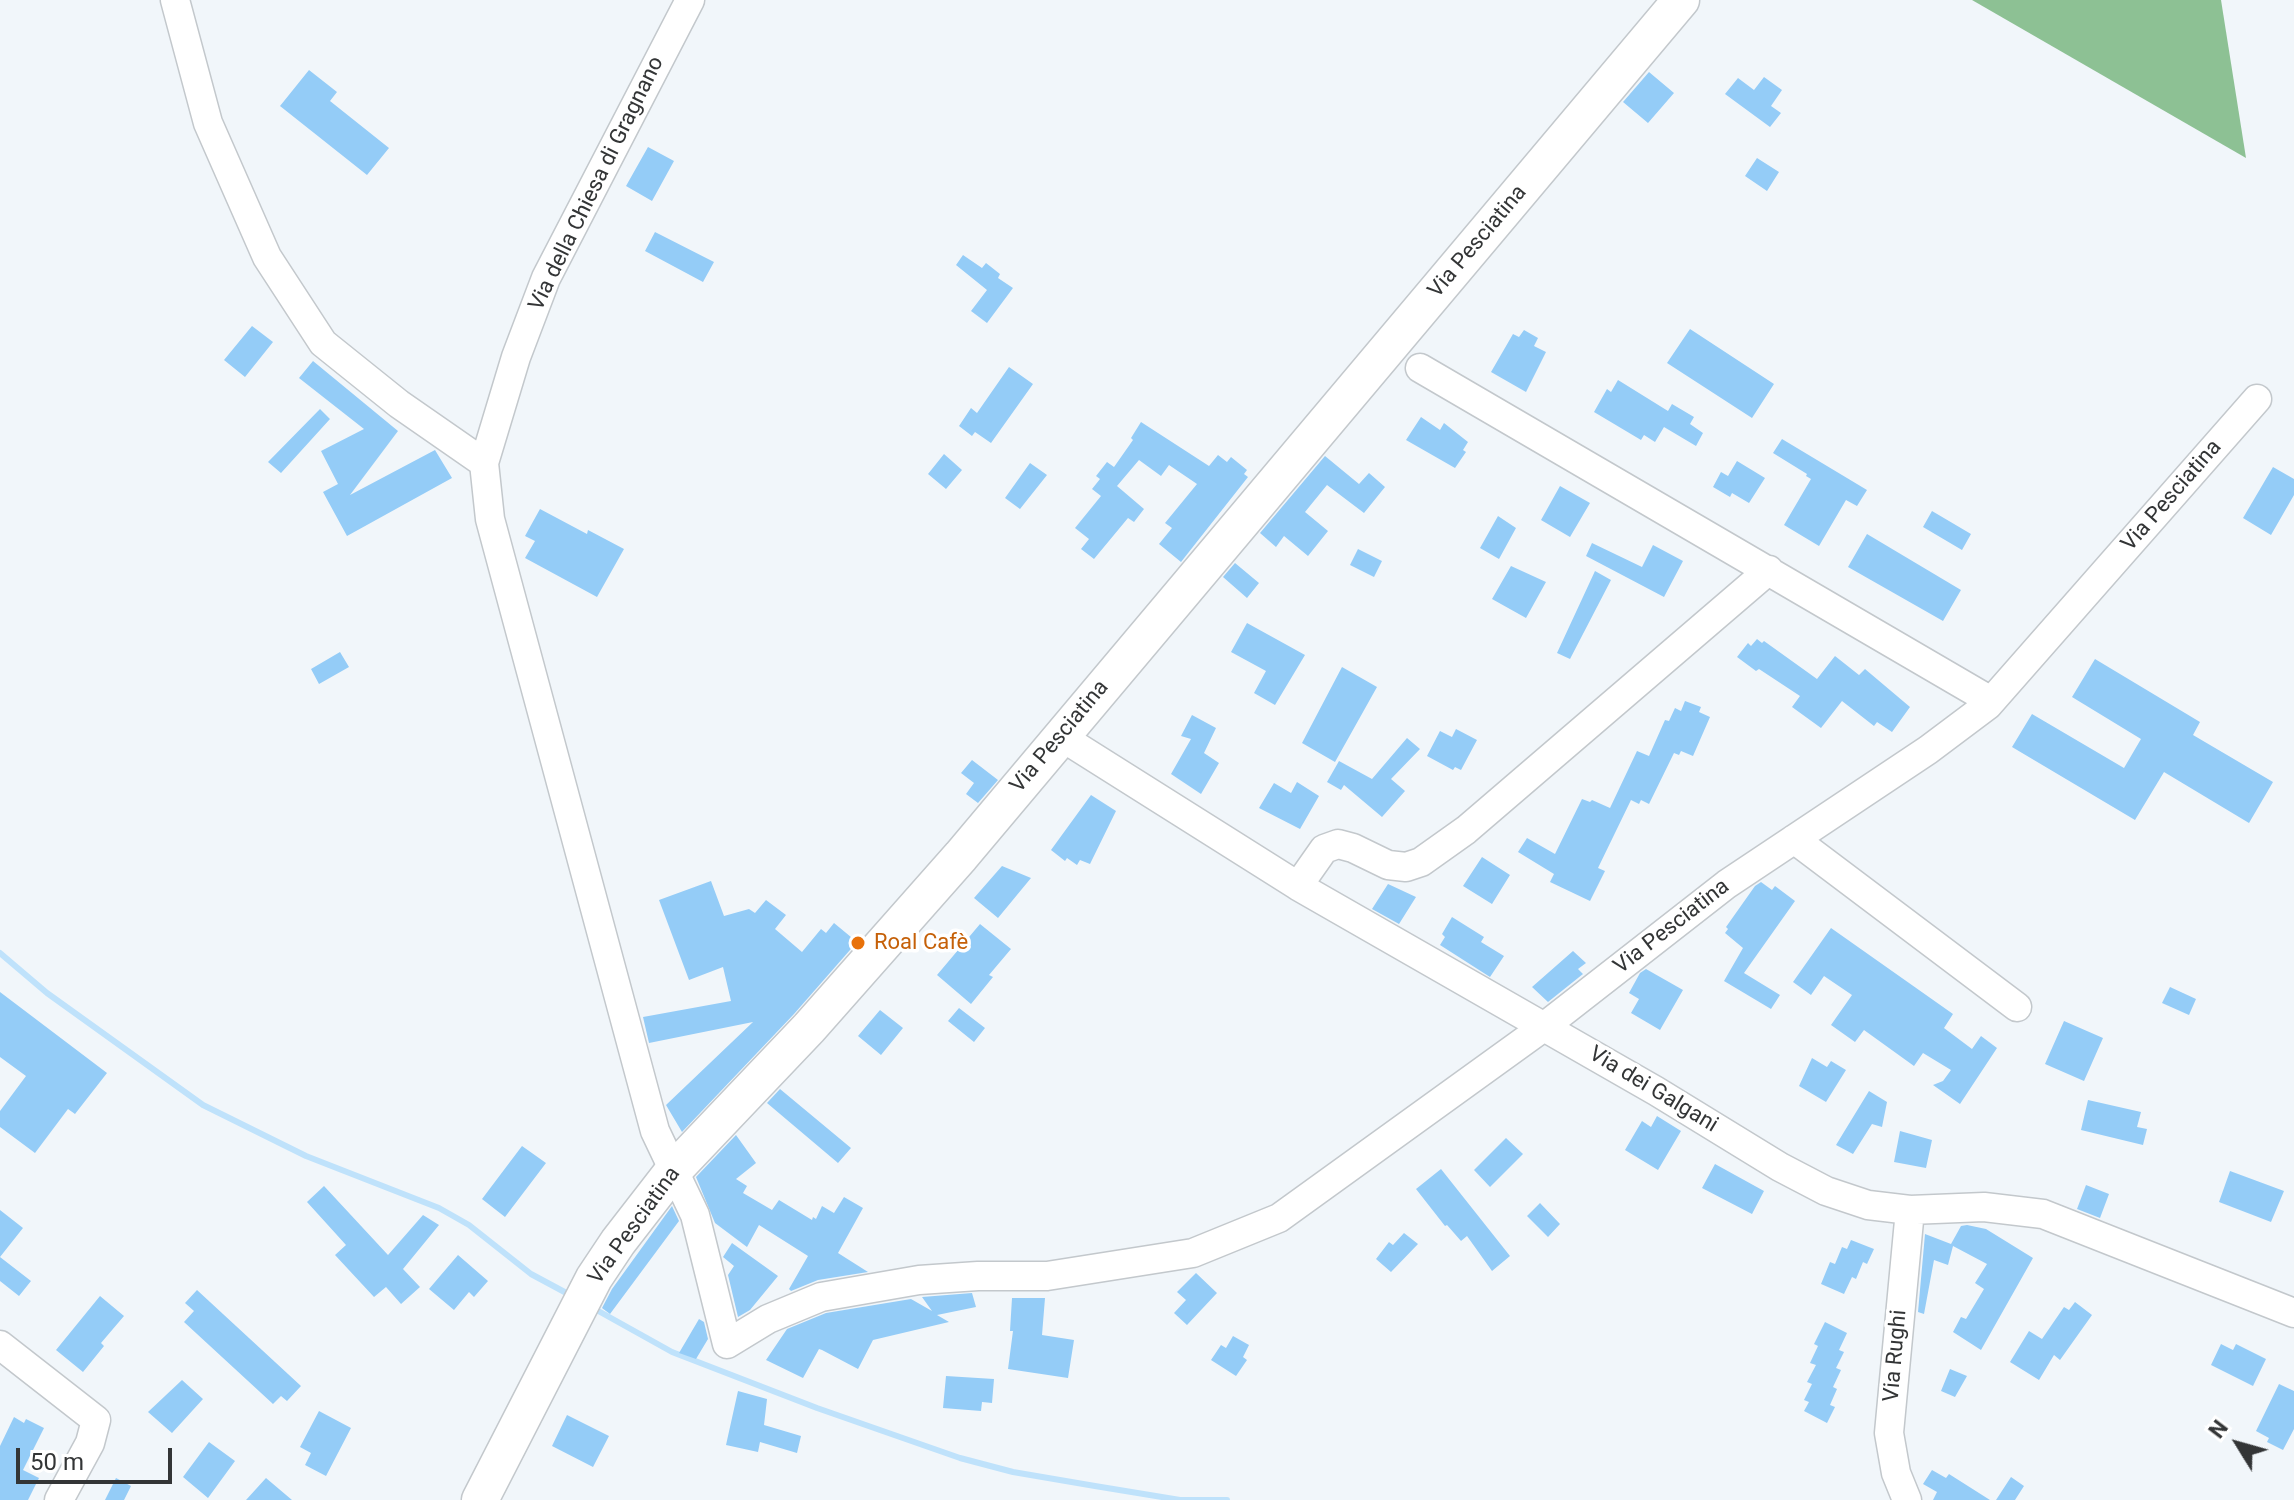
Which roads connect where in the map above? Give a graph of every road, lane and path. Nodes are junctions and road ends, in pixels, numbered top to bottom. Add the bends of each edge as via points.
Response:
1 (175, 0) edge
2 (690, 0) edge
3 (1681, 0) edge
4 (1420, 368) dead end
5 (2257, 399) dead end
6 (484, 463) junction
7 (1769, 570) junction
8 (1991, 701) junction
9 (1060, 736) junction
10 (1794, 839) junction
11 (1298, 886) junction
12 (2017, 1007) dead end
13 (1545, 1026) junction
14 (673, 1171) junction
15 (1910, 1210) junction
16 (2294, 1313) edge
17 (0, 1345) edge
18 (59, 1500) edge
19 (480, 1500) edge
20 (1907, 1500) edge

1 - 6 street via 208,123 267,257 323,343
2 - 6 street, Via della Chiesa di Gragnano via 546,278
3 - 9 main road, Via Pesciatina
4 - 7 street
5 - 8 street, Via Pesciatina
6 - 14 street via 490,519 513,607 655,1131
7 - 8 street
7 - 11 street via 1466,830 1421,862 1388,865 1338,844 1324,849
8 - 10 street, Via Pesciatina
9 - 11 street, Via dei Galgani
9 - 14 main road, Via Pesciatina via 820,1016
10 - 12 street
10 - 13 street, Via Pesciatina via 1727,884
11 - 13 street, Via dei Galgani
13 - 14 street, Via Pesciatina via 1279,1218 1193,1253 1047,1276 919,1280 821,1297 768,1319 727,1344 695,1215
13 - 15 street, Via dei Galgani via 1815,1185 1868,1205
14 - 19 main road, Via Pesciatina via 618,1242 582,1302
15 - 16 street, Via dei Galgani via 1984,1207 2043,1214
15 - 20 street, Via Rughi via 1889,1433
17 - 18 street via 96,1420 90,1443

